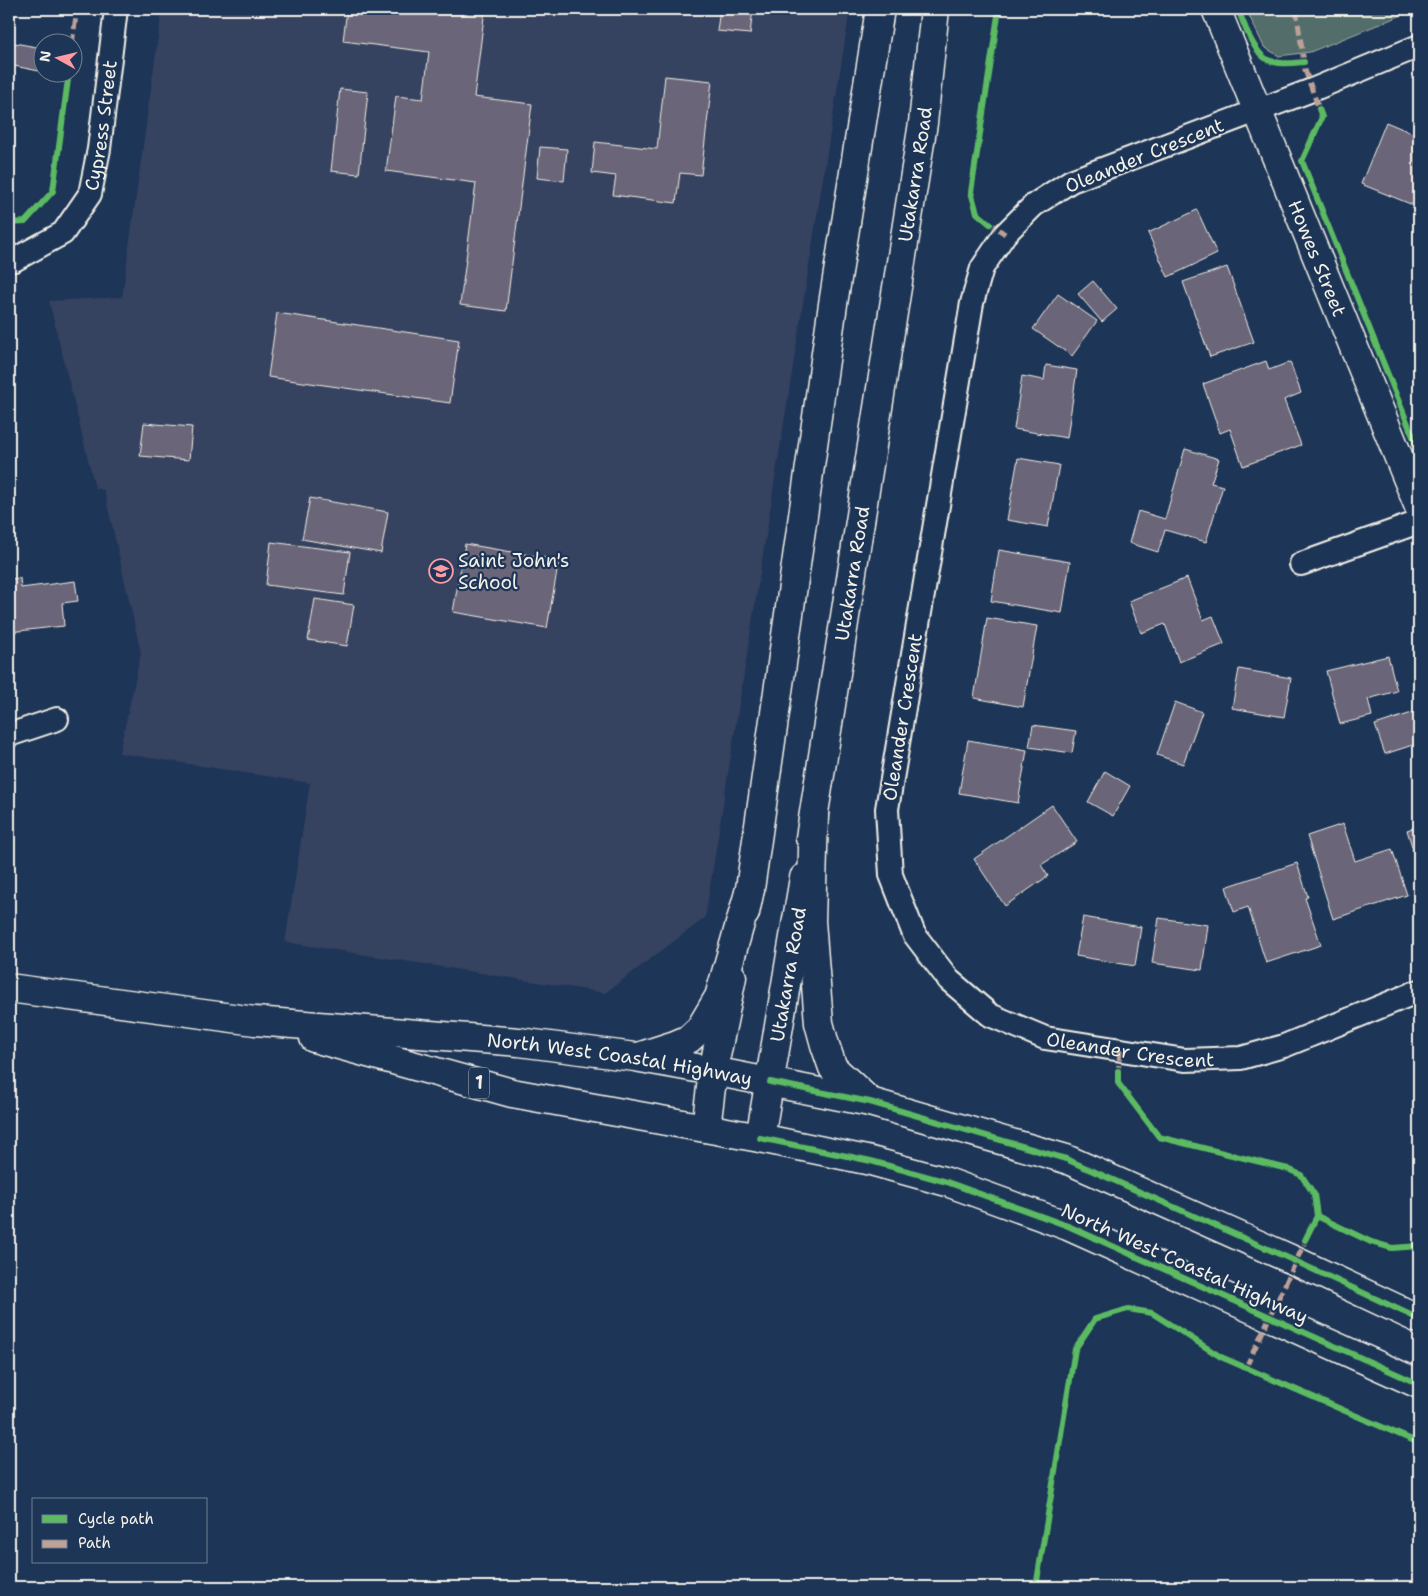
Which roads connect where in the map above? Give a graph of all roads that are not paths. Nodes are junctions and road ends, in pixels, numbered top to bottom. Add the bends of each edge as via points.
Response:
1 (116, 9) edge
2 (880, 9) edge
3 (935, 9) edge
4 (1216, 9) edge
5 (1419, 46) edge
6 (1257, 110) junction
7 (9, 260) edge
8 (1419, 507) edge
9 (1419, 522) edge
10 (1301, 564) dead end
11 (57, 719) dead end
12 (9, 735) edge
13 (814, 815) junction
14 (750, 889) junction
15 (9, 988) edge
16 (1419, 992) edge
17 (255, 1021) junction
18 (635, 1057) junction
19 (714, 1071) junction
20 (770, 1082) junction
21 (870, 1102) junction
22 (706, 1128) junction
23 (760, 1138) junction
24 (1419, 1319) edge
25 (1419, 1384) edge

1 - 7 street, Cypress Street via 100,149 90,194 63,233
2 - 14 main road
3 - 13 main road, Utakarra Road via 923,123
4 - 6 main road, Howes Street
5 - 6 street, Oleander Crescent
6 - 8 main road, Howes Street
6 - 16 street, Oleander Crescent via 1071,181 1034,205 1005,234 982,268 972,303 887,809 891,875 914,934 949,980 990,1015 1045,1038 1186,1060 1241,1058 1284,1046
9 - 10 street
11 - 12 street
13 - 20 main road, Utakarra Road
13 - 21 main road via 811,922 819,1022 833,1068
14 - 18 main road via 719,997 700,1029 689,1039
14 - 19 main road
15 - 17 main road, North West Coastal Highway / 1
17 - 18 main road, North West Coastal Highway / 1 via 519,1042
17 - 22 main road, North West Coastal Highway / 1 via 512,1093
18 - 19 main road, North West Coastal Highway / 1
19 - 20 main road, North West Coastal Highway / 1
19 - 22 main road
20 - 21 main road, North West Coastal Highway / 1
20 - 23 main road, Utakarra Road
21 - 24 main road, North West Coastal Highway / 1 via 1066,1159
22 - 23 main road, North West Coastal Highway / 1
23 - 25 main road, North West Coastal Highway / 1 via 871,1161 947,1182 1068,1226

